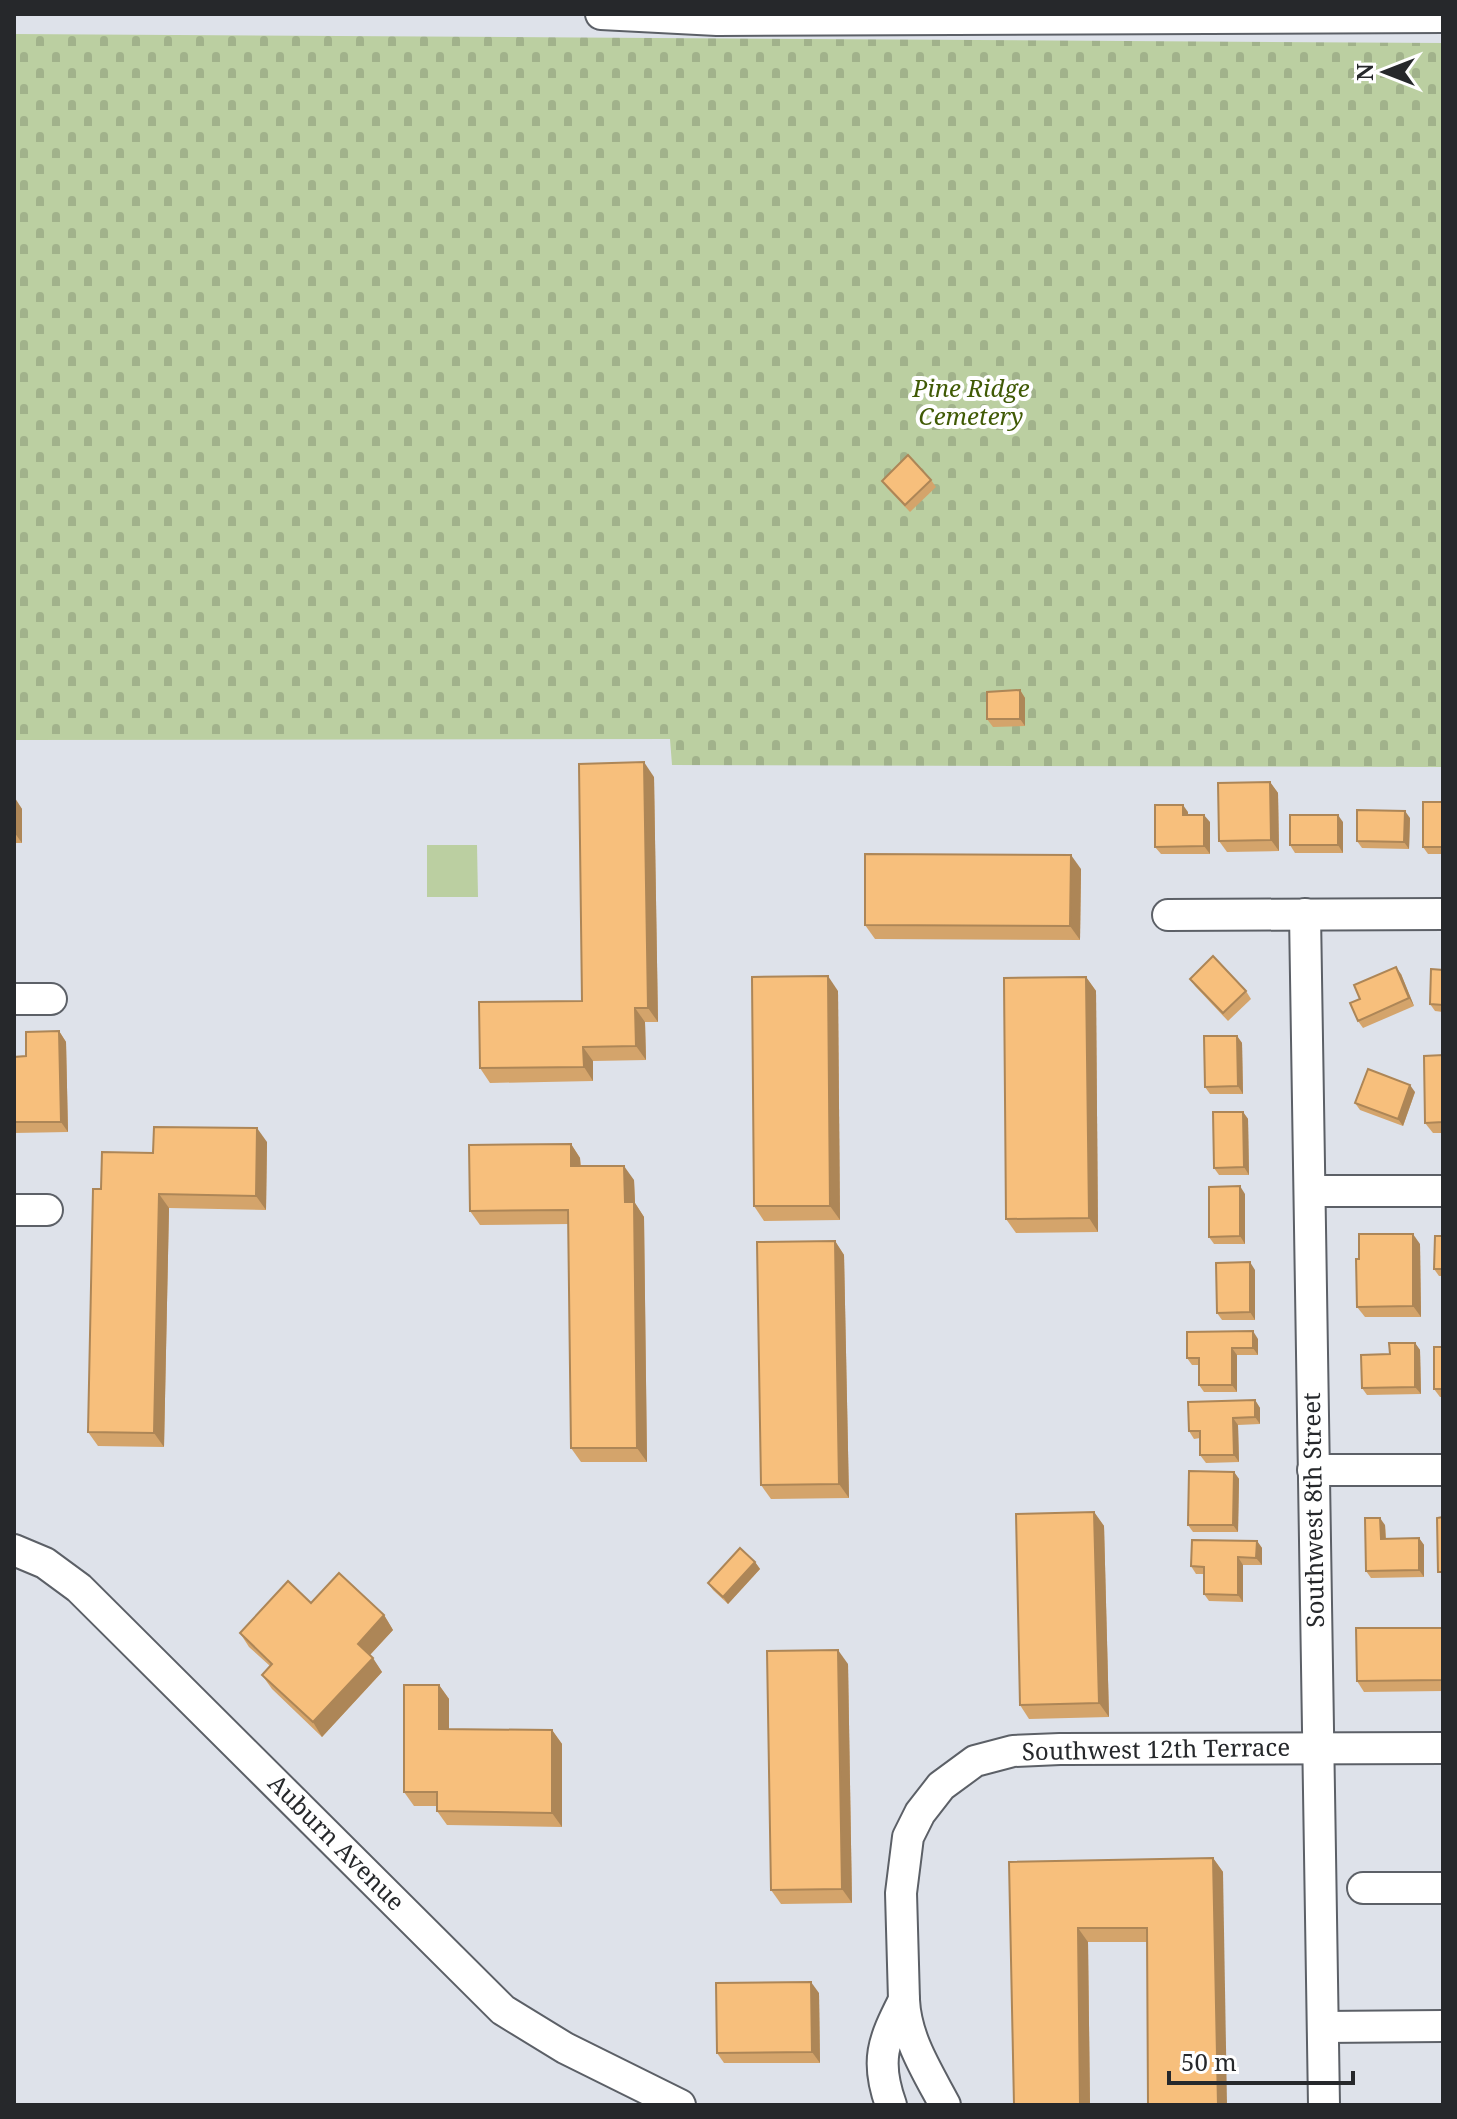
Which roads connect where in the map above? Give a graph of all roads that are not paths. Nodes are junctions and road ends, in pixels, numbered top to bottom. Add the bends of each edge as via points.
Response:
1 (601, 14) edge
2 (662, 15) edge
3 (1255, 17) edge
4 (1443, 17) edge
5 (1305, 914) junction
6 (1443, 914) edge
7 (1168, 915) dead end
8 (14, 999) edge
9 (51, 999) dead end
10 (1310, 1191) junction
11 (1443, 1191) edge
12 (14, 1210) edge
13 (47, 1210) dead end
14 (1313, 1470) junction
15 (1443, 1470) edge
16 (14, 1550) edge
17 (1317, 1748) junction
18 (1443, 1748) edge
19 (1363, 1888) dead end
20 (1443, 1888) edge
21 (904, 2000) junction
22 (1443, 2026) edge
23 (1323, 2027) junction
24 (680, 2105) edge
25 (891, 2105) edge
26 (945, 2105) edge
27 (1324, 2105) edge

1 - 2 street
2 - 3 street via 717,20
3 - 4 street
5 - 6 street
5 - 7 street
5 - 10 street, Southwest 8th Street
8 - 9 street
10 - 11 street
10 - 14 street, Southwest 8th Street
12 - 13 street
14 - 15 street
14 - 17 street, Southwest 8th Street
16 - 24 street, Auburn Avenue via 45,1563 79,1588 503,2010 565,2048
17 - 18 street, Southwest 12th Terrace
17 - 21 street, Southwest 12th Terrace via 1060,1749 1013,1751 975,1761 941,1786 908,1837 901,1893
17 - 23 street, Southwest 8th Street
19 - 20 street
21 - 25 street, Southwest 12th Terrace via 883,2052 881,2077
21 - 26 street, Southwest 12th Terrace via 911,2041
22 - 23 street
23 - 27 street, Southwest 8th Street

